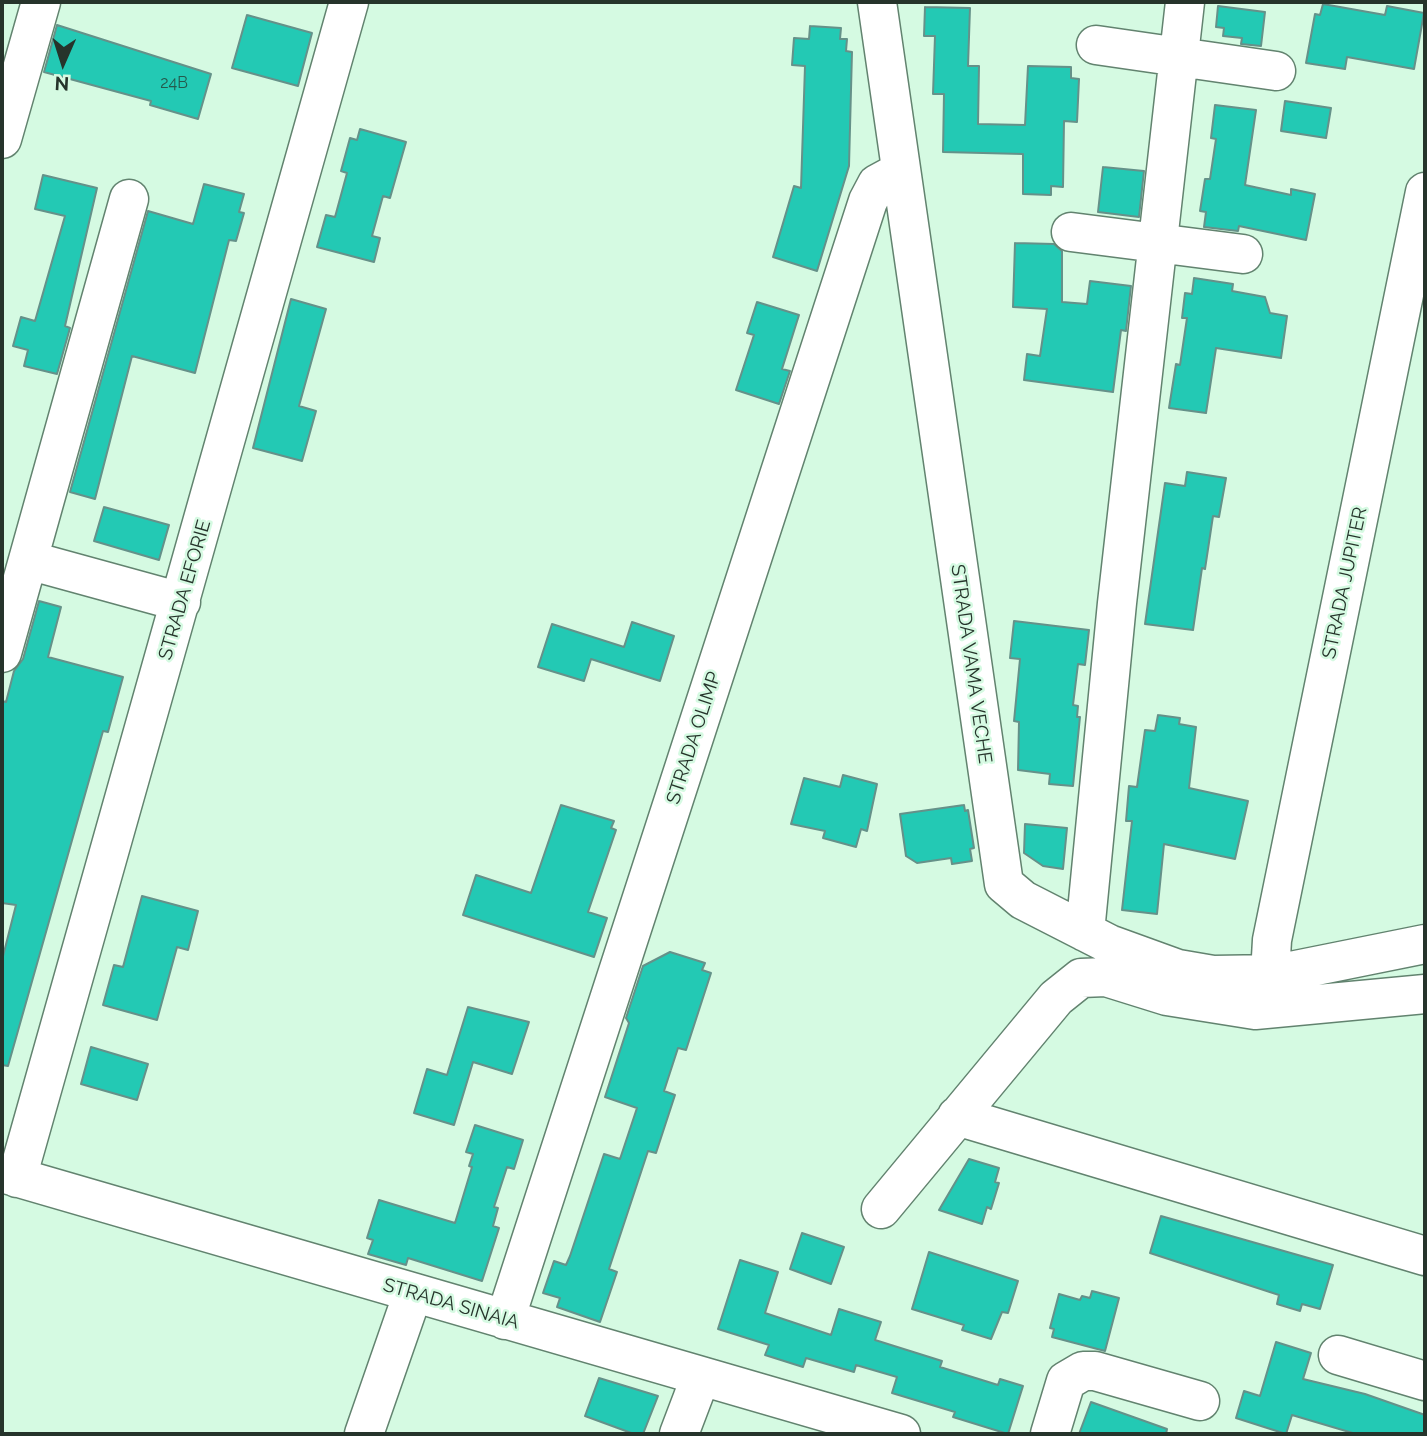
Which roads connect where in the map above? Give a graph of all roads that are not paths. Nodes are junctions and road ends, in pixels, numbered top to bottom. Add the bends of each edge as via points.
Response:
1 (41, 2) edge
2 (349, 2) edge
3 (877, 2) edge
4 (1185, 2) edge
5 (1096, 45) dead end
6 (1179, 57) junction
7 (1276, 71) dead end
8 (2, 139) edge
9 (901, 171) junction
10 (1425, 192) edge
11 (129, 199) dead end
12 (1071, 232) dead end
13 (1158, 243) junction
14 (1243, 254) dead end
15 (28, 560) junction
16 (181, 602) junction
17 (2, 653) edge
18 (1085, 932) junction
19 (1425, 944) edge
20 (1276, 974) junction
21 (1425, 994) edge
22 (957, 1116) junction
23 (9, 1175) edge
24 (881, 1209) dead end
25 (1425, 1256) edge
26 (413, 1293) junction
27 (505, 1320) junction
28 (1338, 1355) dead end
29 (701, 1376) junction
30 (1425, 1381) edge
31 (1200, 1401) dead end
32 (365, 1434) edge
33 (679, 1434) edge
34 (901, 1434) edge
35 (1050, 1434) edge

1 - 8 street
2 - 16 street, STRADA EFORIE
3 - 9 street, STRADA VAMA VECHE
4 - 6 street
5 - 6 street
6 - 7 street
6 - 13 street
9 - 18 street, STRADA VAMA VECHE via 1001,874 1013,893
9 - 27 street, STRADA OLIMP via 877,184 868,201
10 - 20 street, STRADA JUPITER via 1272,940
11 - 15 street
12 - 13 street
13 - 14 street
13 - 18 street
15 - 16 street
15 - 17 street
16 - 23 street, STRADA EFORIE
18 - 20 street, STRADA VAMA VECHE via 1178,969 1247,977
19 - 20 street, STRADA VAMA VECHE
21 - 22 street via 1255,1010 1167,996 1106,977 1081,978 1056,998
22 - 24 street
22 - 25 street
23 - 26 street, STRADA SINAIA
26 - 27 street, STRADA SINAIA
26 - 32 street
27 - 29 street, STRADA SINAIA
28 - 30 street
29 - 33 street
29 - 34 street, STRADA SINAIA
31 - 35 street via 1083,1371 1066,1381

